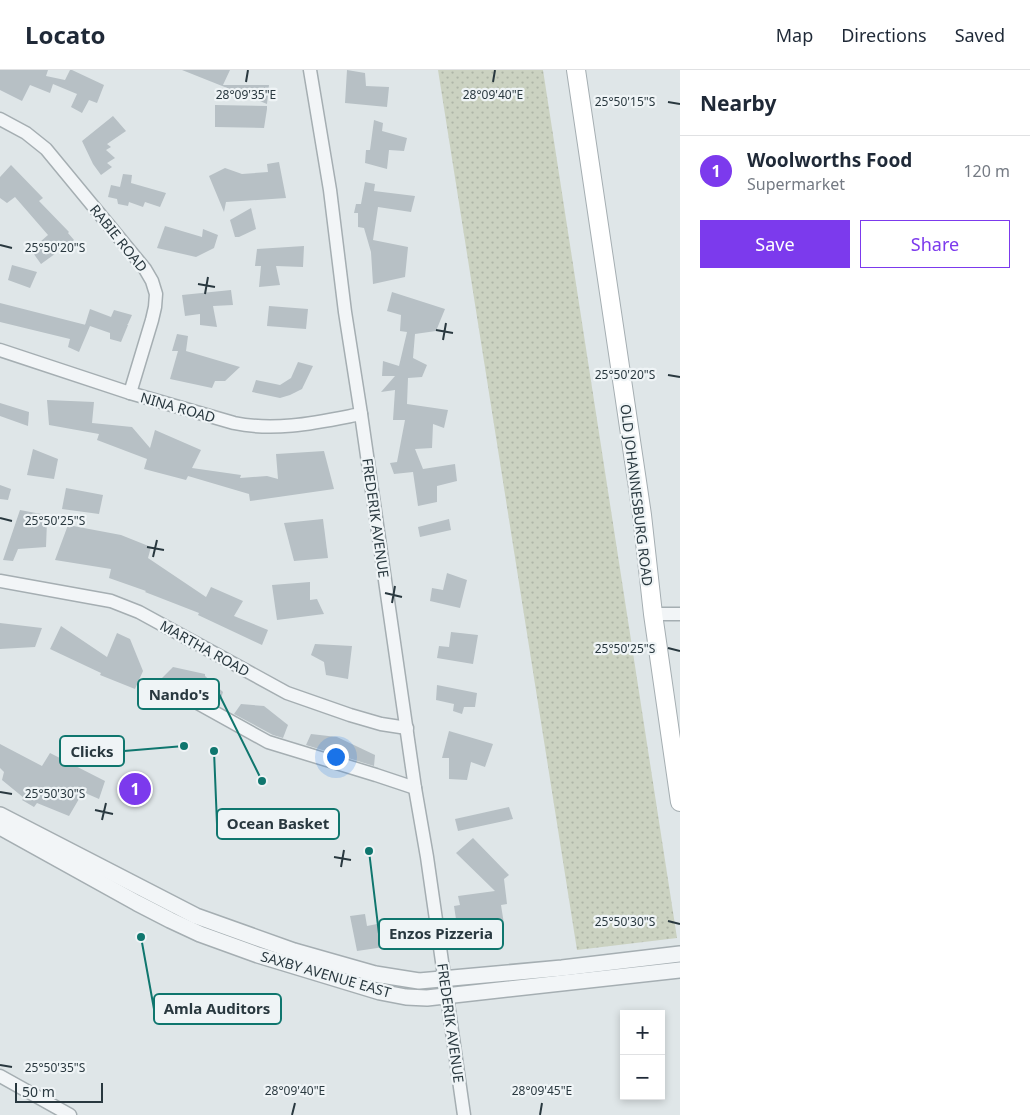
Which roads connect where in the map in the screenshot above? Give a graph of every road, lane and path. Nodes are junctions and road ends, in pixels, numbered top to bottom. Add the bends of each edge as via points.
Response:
1 (310, 70) edge
2 (576, 70) edge
3 (0, 118) edge
4 (0, 350) edge
5 (130, 392) junction
6 (361, 414) junction
7 (0, 581) edge
8 (653, 614) junction
9 (680, 614) edge
10 (167, 686) dead end
11 (407, 728) junction
12 (415, 788) junction
13 (680, 802) edge
14 (0, 815) edge
15 (0, 827) edge
16 (680, 954) edge
17 (680, 970) edge
18 (444, 980) junction
19 (447, 995) junction
20 (0, 1076) edge
21 (70, 1115) edge
22 (464, 1115) edge

1 - 6 street, FREDERIK AVENUE
2 - 8 main road, OLD JOHANNESBURG ROAD via 642,515
3 - 5 street, RABIE ROAD via 46,149 152,281 155,307
4 - 5 street, NINA ROAD
5 - 6 street, NINA ROAD via 245,426 306,424
6 - 11 street, FREDERIK AVENUE
7 - 11 street, MARTHA ROAD via 123,605 287,693 350,715
8 - 9 street
8 - 13 main road, OLD JOHANNESBURG ROAD
10 - 12 street via 268,742
11 - 12 street, FREDERIK AVENUE
12 - 18 street, FREDERIK AVENUE
14 - 18 street, SAXBY AVENUE EAST via 188,912 221,925 294,951 375,974 419,981
15 - 19 street, SAXBY AVENUE EAST via 200,934 380,992 427,998
16 - 18 street, SAXBY AVENUE EAST
17 - 19 street, SAXBY AVENUE EAST
18 - 19 street, FREDERIK AVENUE
19 - 22 street, FREDERIK AVENUE
20 - 21 street

